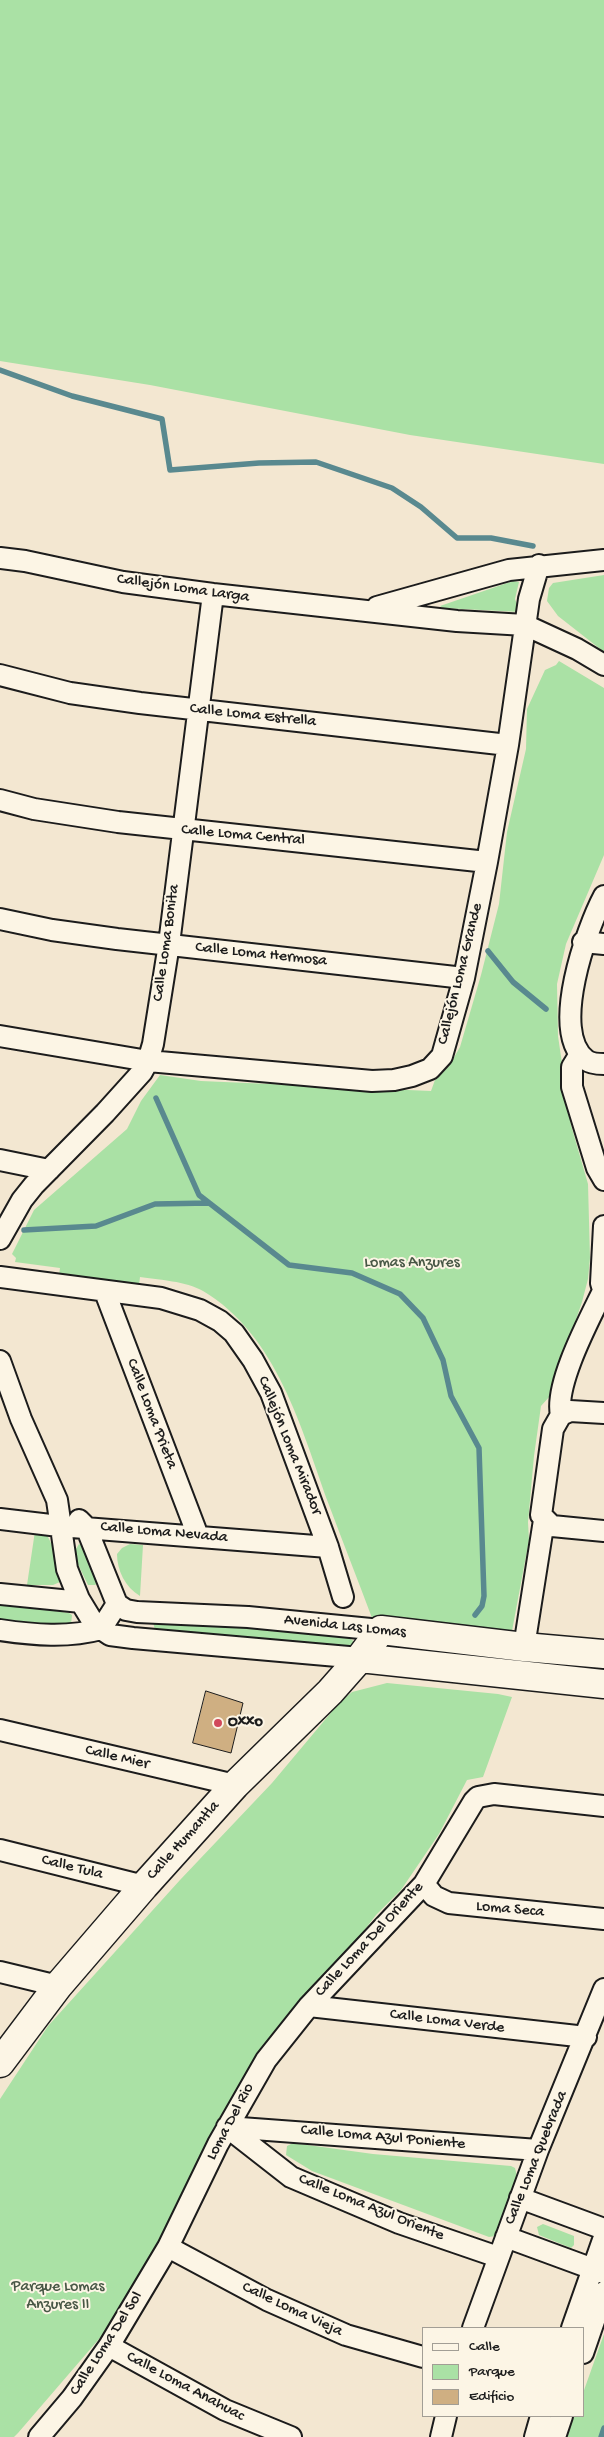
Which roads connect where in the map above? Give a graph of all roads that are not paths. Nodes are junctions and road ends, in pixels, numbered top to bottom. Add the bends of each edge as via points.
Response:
1 (0, 558) edge
2 (604, 560) edge
3 (538, 565) junction
4 (213, 594) junction
5 (367, 610) junction
6 (525, 625) junction
7 (604, 665) edge
8 (0, 675) edge
9 (198, 710) junction
10 (508, 745) junction
11 (0, 800) edge
12 (182, 830) junction
13 (487, 862) junction
14 (604, 896) edge
15 (0, 919) edge
16 (583, 942) junction
17 (168, 944) junction
18 (604, 944) edge
19 (464, 978) junction
20 (0, 1036) edge
21 (580, 1054) junction
22 (148, 1061) junction
23 (604, 1064) edge
24 (0, 1160) edge
25 (49, 1170) junction
26 (604, 1180) edge
27 (604, 1226) edge
28 (0, 1239) edge
29 (0, 1277) edge
30 (105, 1292) junction
31 (604, 1292) edge
32 (0, 1361) edge
33 (4, 1386) edge
34 (604, 1413) edge
35 (560, 1415) junction
36 (57, 1500) junction
37 (0, 1519) edge
38 (544, 1520) junction
39 (59, 1526) junction
40 (86, 1527) junction
41 (604, 1531) edge
42 (198, 1536) junction
43 (328, 1547) junction
44 (0, 1594) edge
45 (343, 1597) dead end
46 (81, 1602) junction
47 (117, 1604) junction
48 (101, 1629) junction
49 (0, 1630) edge
50 (381, 1630) junction
51 (524, 1647) junction
52 (604, 1654) edge
53 (360, 1658) junction
54 (604, 1684) edge
55 (0, 1730) edge
56 (234, 1785) junction
57 (604, 1806) edge
58 (0, 1850) edge
59 (424, 1884) junction
60 (144, 1886) junction
61 (604, 1919) edge
62 (0, 1972) edge
63 (58, 1986) junction
64 (604, 1989) edge
65 (309, 2006) junction
66 (586, 2038) junction
67 (0, 2063) edge
68 (228, 2127) junction
69 (538, 2150) junction
70 (520, 2198) junction
71 (604, 2229) edge
72 (506, 2237) junction
73 (604, 2238) edge
74 (168, 2247) junction
75 (498, 2257) junction
76 (598, 2271) edge
77 (604, 2292) edge
78 (473, 2327) edge
79 (572, 2327) edge
80 (109, 2346) junction
81 (584, 2349) edge
82 (422, 2357) edge
83 (446, 2417) edge
84 (541, 2417) edge
85 (562, 2417) edge
86 (39, 2437) edge
87 (291, 2437) edge
88 (441, 2437) edge
89 (535, 2437) edge
90 (555, 2437) edge

1 - 4 street, Callejón Loma Larga via 123,582
2 - 3 street
3 - 5 street via 509,570
3 - 6 street, Callejón Loma Grande
4 - 5 street, Callejón Loma Larga
4 - 9 street, Calle Loma Bonita
5 - 6 street, Callejón Loma Larga
6 - 7 street
6 - 10 street, Callejón Loma Grande
8 - 9 street, Calle Loma Estrella via 70,693
9 - 10 street, Calle Loma Estrella
9 - 12 street, Calle Loma Bonita
10 - 13 street, Callejón Loma Grande
11 - 12 street, Calle Loma Central via 34,809
12 - 13 street, Calle Loma Central
12 - 17 street, Calle Loma Bonita
13 - 19 street, Callejón Loma Grande
14 - 16 street
15 - 17 street, Calle Loma Hermosa via 52,930
16 - 18 street
16 - 21 street via 571,1006 573,1038
17 - 19 street, Calle Loma Hermosa
17 - 22 street, Calle Loma Bonita
19 - 22 street, Callejón Loma Grande via 442,1056 430,1069 412,1076 372,1081
20 - 22 street, Callejón Loma Grande
21 - 23 street via 587,1061
21 - 26 street via 572,1067 572,1087 597,1168
22 - 25 street, Calle Loma Bonita via 105,1113
24 - 25 street
25 - 28 street, Calle Loma Bonita via 22,1200
27 - 31 street via 601,1283
29 - 30 street, Callejón Loma Mirador
30 - 42 street, Calle Loma Prieta
30 - 43 street, Callejón Loma Mirador via 161,1298 183,1304 220,1321 234,1334 253,1360 270,1393
31 - 35 street via 583,1333 560,1393
32 - 33 street
33 - 36 street
34 - 35 street via 570,1411
35 - 38 street via 553,1429 542,1509
36 - 39 street
36 - 40 street
37 - 39 street, Calle Loma Nevada
38 - 41 street via 559,1527
38 - 51 street
39 - 40 street, Calle Loma Nevada
39 - 46 street via 68,1569
40 - 42 street, Calle Loma Nevada
40 - 47 street
42 - 43 street, Calle Loma Nevada
43 - 45 street, Callejón Loma Mirador
44 - 46 street
46 - 48 street
47 - 48 street
47 - 50 street, Avenida Las Lomas via 137,1612 248,1616
48 - 49 street via 81,1635 34,1635
48 - 53 street, Avenida Las Lomas via 110,1635 133,1638
50 - 51 street, Avenida Las Lomas
50 - 53 street, Calle Humantla
51 - 52 street, Avenida Las Lomas
53 - 54 street, Avenida Las Lomas
53 - 56 street, Calle Humantla via 330,1692
55 - 56 street, Calle Mier
56 - 60 street, Calle Humantla
57 - 59 street, Calle Loma Del Oriente via 494,1794 478,1797
58 - 60 street, Calle Tula
59 - 61 street, Loma Seca via 434,1896 449,1903
59 - 65 street, Calle Loma Del Oriente
60 - 63 street, Calle Humantla
62 - 63 street
63 - 67 street, Calle Humantla
64 - 66 street, Calle Loma Quebrada
65 - 66 street, Calle Loma Verde
65 - 68 street, Loma Del Rio via 266,2060
66 - 69 street, Calle Loma Quebrada
68 - 69 street, Calle Loma Azul Poniente
68 - 74 street, Loma Del Rio
68 - 75 street, Calle Loma Azul Oriente via 291,2177 399,2222
69 - 70 street, Calle Loma Quebrada
70 - 71 street
70 - 72 street, Calle Loma Quebrada
72 - 75 street, Calle Loma Quebrada
72 - 76 street
73 - 76 street
74 - 80 street, Calle Loma Del Sol
74 - 82 street, Calle Loma Vieja via 266,2300 337,2332
75 - 78 street, Calle Loma Quebrada
76 - 79 street
77 - 81 street
80 - 86 street, Calle Loma Del Sol
80 - 87 street, Calle Loma Anahuac via 225,2410
83 - 88 street
84 - 89 street
85 - 90 street

